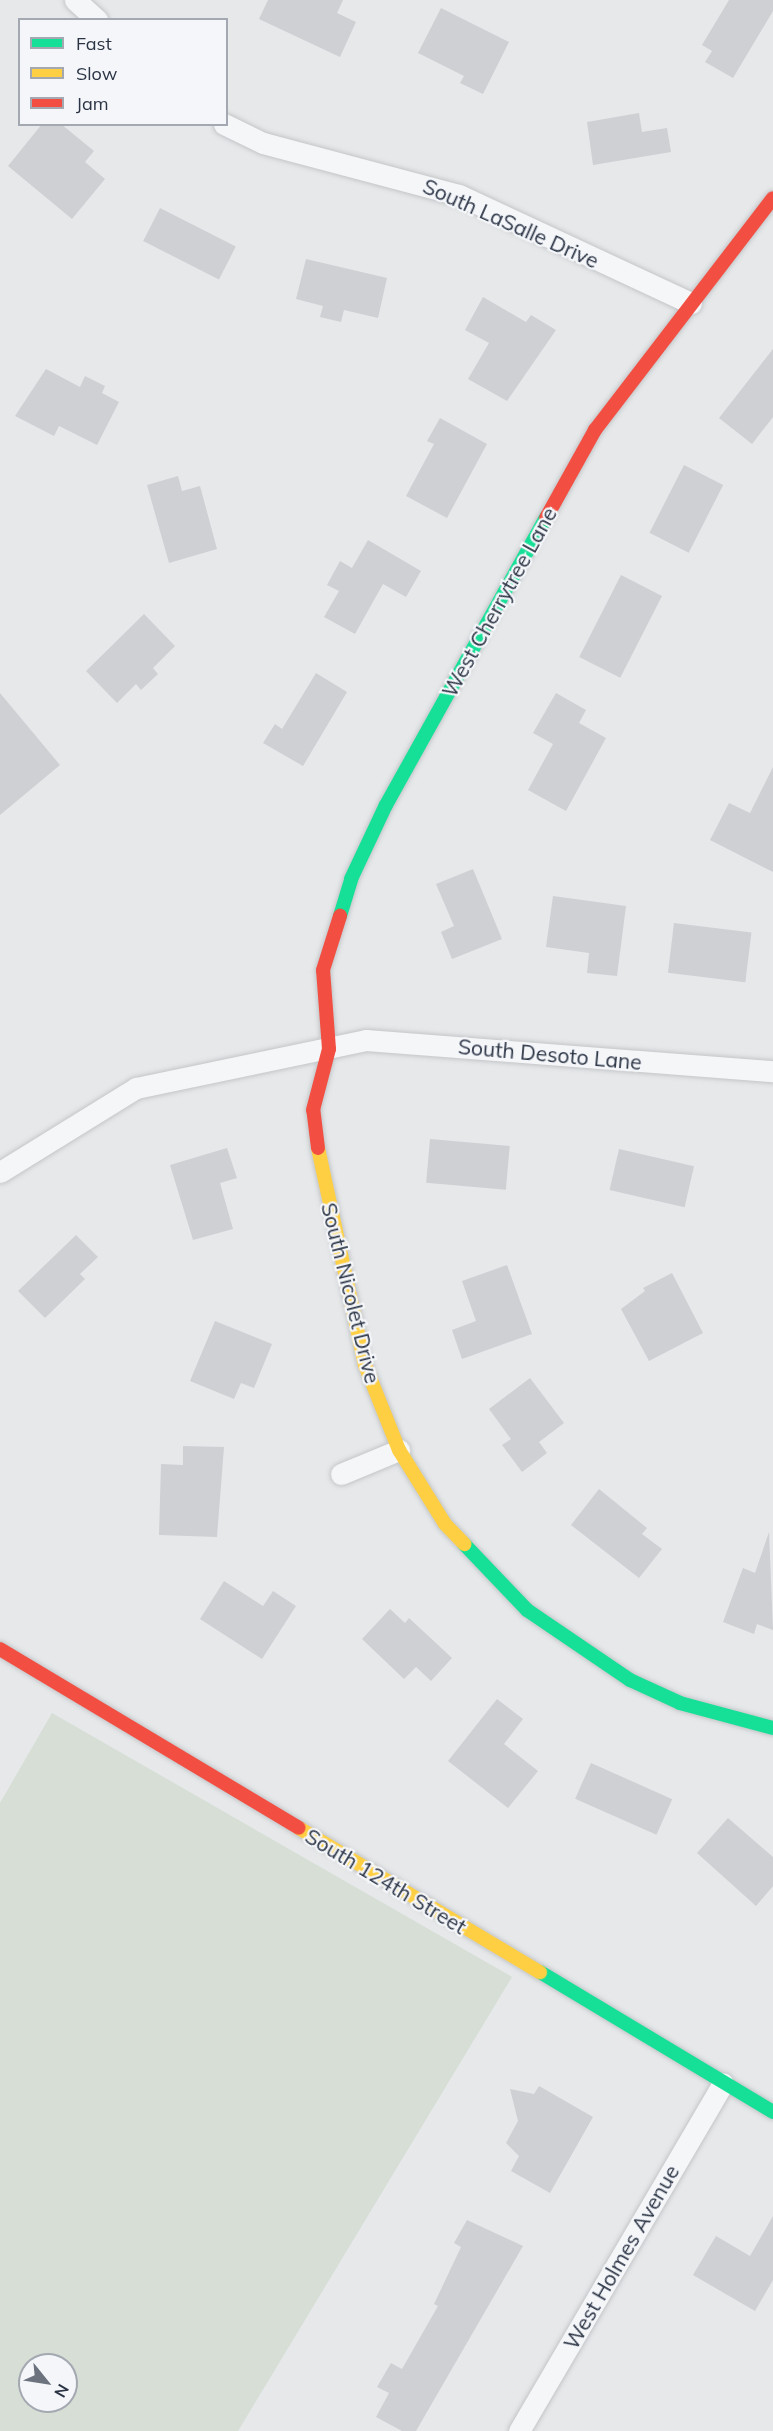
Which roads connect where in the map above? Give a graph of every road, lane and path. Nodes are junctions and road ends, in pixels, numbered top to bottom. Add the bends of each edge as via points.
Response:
1 (75, 0) edge
2 (95, 18) edge
3 (228, 126) edge
4 (773, 198) edge
5 (691, 303) junction
6 (329, 1049) junction
7 (773, 1071) edge
8 (0, 1172) edge
9 (399, 1450) junction
10 (341, 1474) dead end
11 (0, 1649) edge
12 (773, 1728) edge
13 (723, 2083) junction
14 (773, 2112) edge
15 (519, 2431) edge

1 - 2 street
3 - 5 street, South LaSalle Drive via 263,143 459,195
4 - 5 street, West Cherrytree Lane
5 - 6 street, West Cherrytree Lane via 595,430 386,805 340,906 323,970
6 - 7 street, South Desoto Lane via 366,1040
6 - 8 street, South Desoto Lane via 136,1088
6 - 9 street, South Nicolet Drive via 313,1110 320,1167 365,1365
9 - 10 street
9 - 12 street, South Nicolet Drive via 445,1524 483,1569 570,1642 630,1680 680,1702
11 - 13 street, South 124th Street
13 - 14 street, South 124th Street
13 - 15 street, West Holmes Avenue

